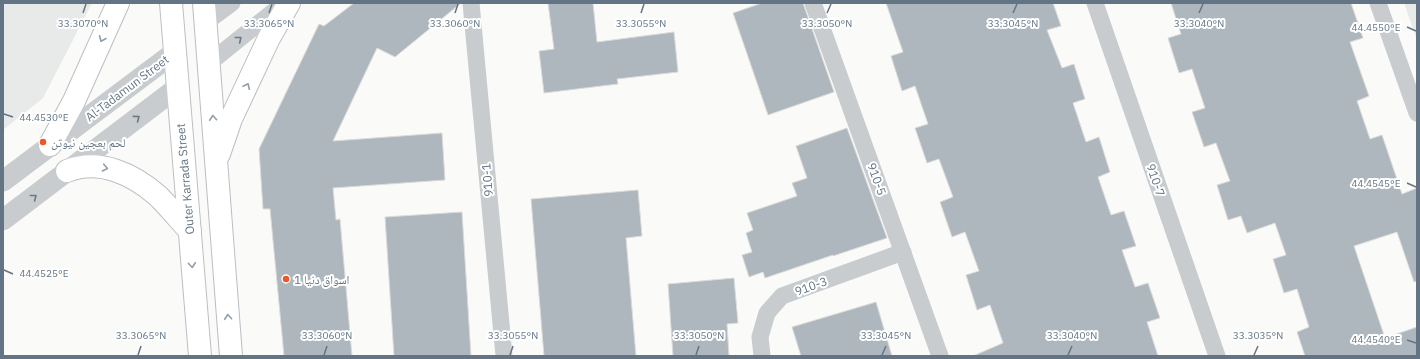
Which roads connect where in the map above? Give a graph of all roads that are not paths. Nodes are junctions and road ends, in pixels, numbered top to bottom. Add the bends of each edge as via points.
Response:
1 (118, 3) edge
2 (171, 3) edge
3 (232, 3) edge
4 (284, 3) edge
5 (289, 3) edge
6 (471, 3) edge
7 (813, 3) edge
8 (1095, 3) edge
9 (1378, 3) edge
10 (205, 13) edge
11 (175, 52) junction
12 (208, 64) junction
13 (178, 87) junction
14 (1417, 113) edge
15 (50, 145) junction
16 (67, 171) junction
17 (217, 175) junction
18 (3, 181) edge
19 (3, 220) edge
20 (190, 231) junction
21 (903, 252) junction
22 (200, 356) edge
23 (231, 356) edge
24 (504, 356) edge
25 (762, 356) edge
26 (940, 356) edge
27 (1217, 356) edge

1 -> 15 main road via 74,101
2 - 11 main road, Outer Karrada Street
3 - 10 street
12 -> 4 street
17 -> 5 main road via 219,154 231,119 269,38
6 - 24 street, 910-1
7 - 21 street, 910-5
8 - 27 street, 910-7
9 - 14 street
10 - 12 main road
11 - 13 main road, Outer Karrada Street
11 - 15 street, Al-Tadamun Street
17 -> 12 main road
16 -> 13 street
13 - 20 main road, Outer Karrada Street
15 - 18 street, Al-Tadamun Street
19 -> 16 street
16 -> 20 main road via 87,166 104,167 133,178 158,196
23 -> 17 main road
20 -> 22 main road, Outer Karrada Street
21 - 25 street, 910-3 via 782,296 767,313 760,337
21 - 26 street, 910-5

